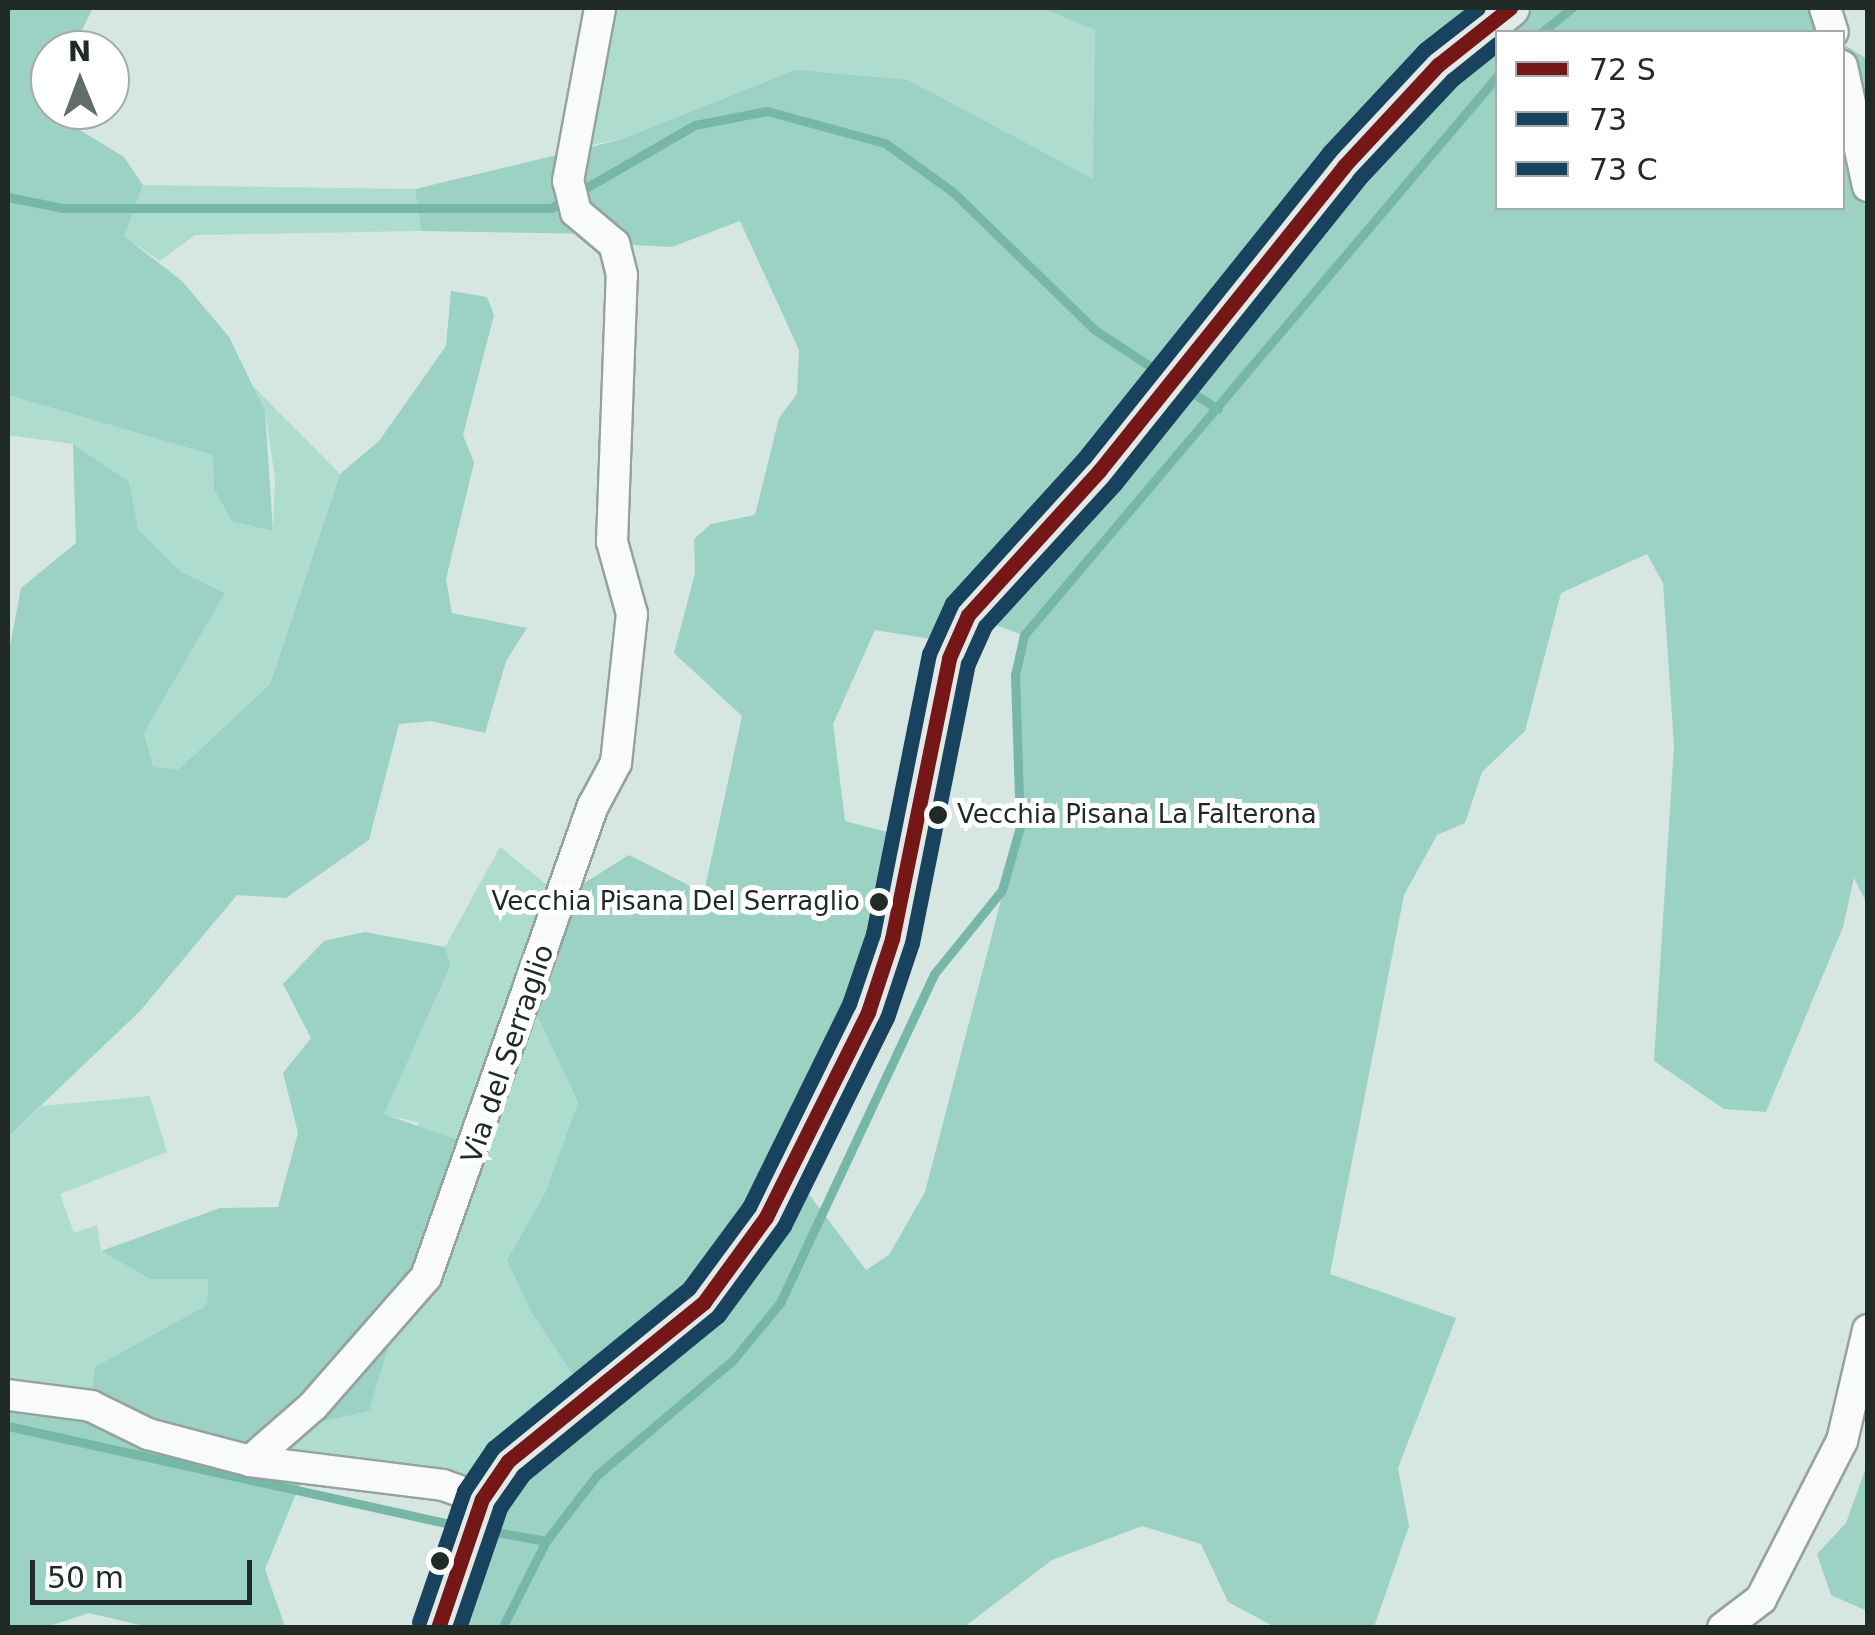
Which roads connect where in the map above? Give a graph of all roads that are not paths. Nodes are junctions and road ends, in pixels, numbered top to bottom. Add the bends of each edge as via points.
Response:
1 (600, 8) edge
2 (1510, 8) edge
3 (1845, 80) edge
4 (1868, 186) edge
5 (1868, 1330) edge
6 (8, 1395) edge
7 (250, 1461) junction
8 (482, 1498) junction
9 (438, 1628) edge
10 (1723, 1628) edge

1 - 7 street, Via del Serraglio via 568,181 576,212 614,244 622,275 612,542 632,614 616,763 593,806 426,1277 313,1406
2 - 8 main road via 1438,66 1344,166 1099,470 968,615 949,658 892,940 868,1012 766,1217 704,1302 543,1428
3 - 4 street
5 - 10 street via 1842,1441 1761,1599
6 - 7 street via 91,1406 148,1434
7 - 8 street via 443,1486
8 - 9 main road

